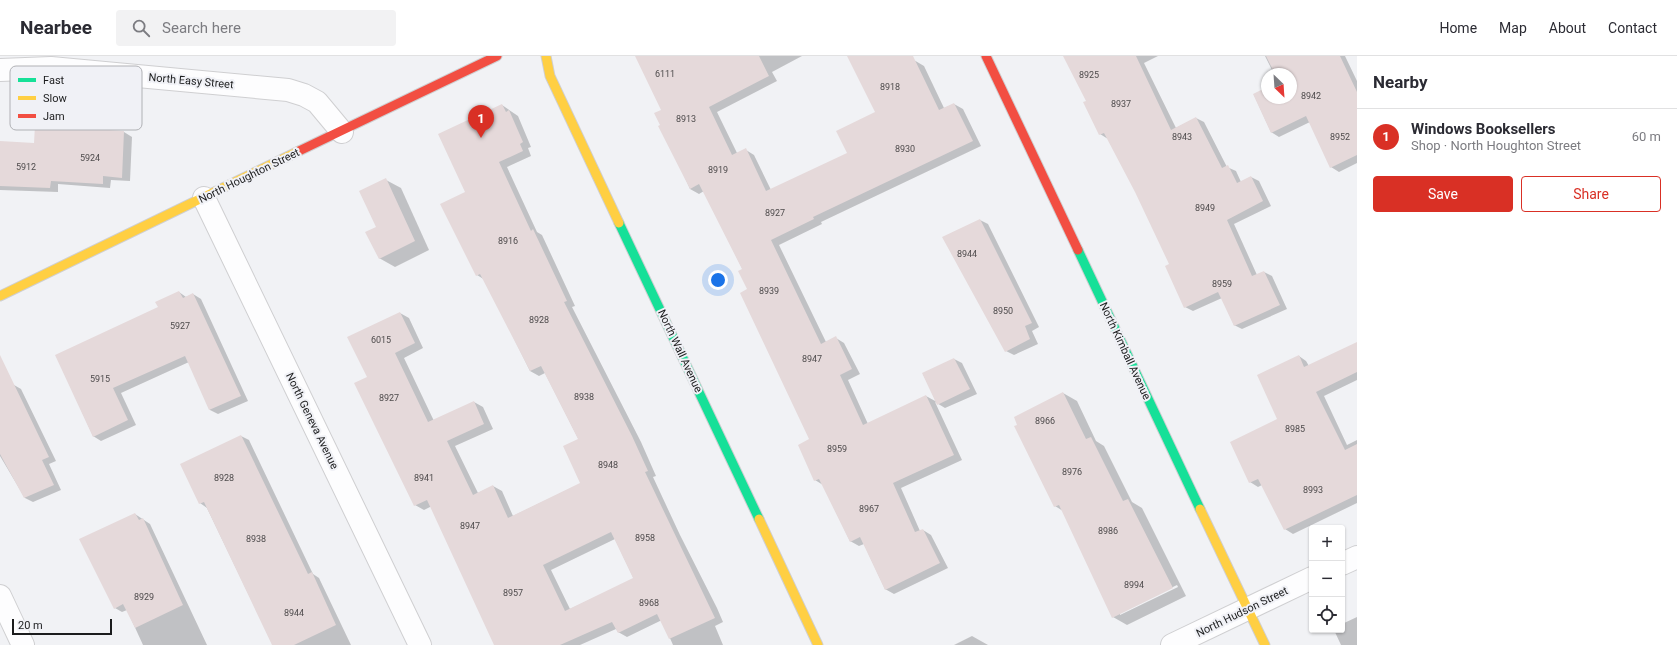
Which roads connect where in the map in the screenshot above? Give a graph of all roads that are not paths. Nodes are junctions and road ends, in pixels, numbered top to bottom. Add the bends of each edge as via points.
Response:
1 (497, 56) edge
2 (546, 56) edge
3 (986, 56) edge
4 (0, 70) edge
5 (10, 70) edge
6 (142, 76) edge
7 (342, 132) junction
8 (204, 198) junction
9 (0, 296) edge
10 (1357, 557) edge
11 (1345, 563) edge
12 (1309, 579) edge
13 (0, 596) edge
14 (1248, 609) junction
15 (23, 645) edge
16 (420, 645) edge
17 (818, 645) edge
18 (1172, 645) edge
19 (1265, 645) edge

1 - 7 street, North Houghton Street
2 - 17 street, North Wall Avenue via 550,76
3 - 14 street, North Kimball Avenue
4 - 5 street, North Easy Street
6 - 7 street, North Easy Street via 288,90 317,102
7 - 8 street, North Houghton Street
8 - 9 street, North Houghton Street
8 - 16 street, North Geneva Avenue
10 - 11 street
12 - 14 street, North Hudson Street
13 - 15 street
14 - 18 street, North Hudson Street
14 - 19 street, North Kimball Avenue

